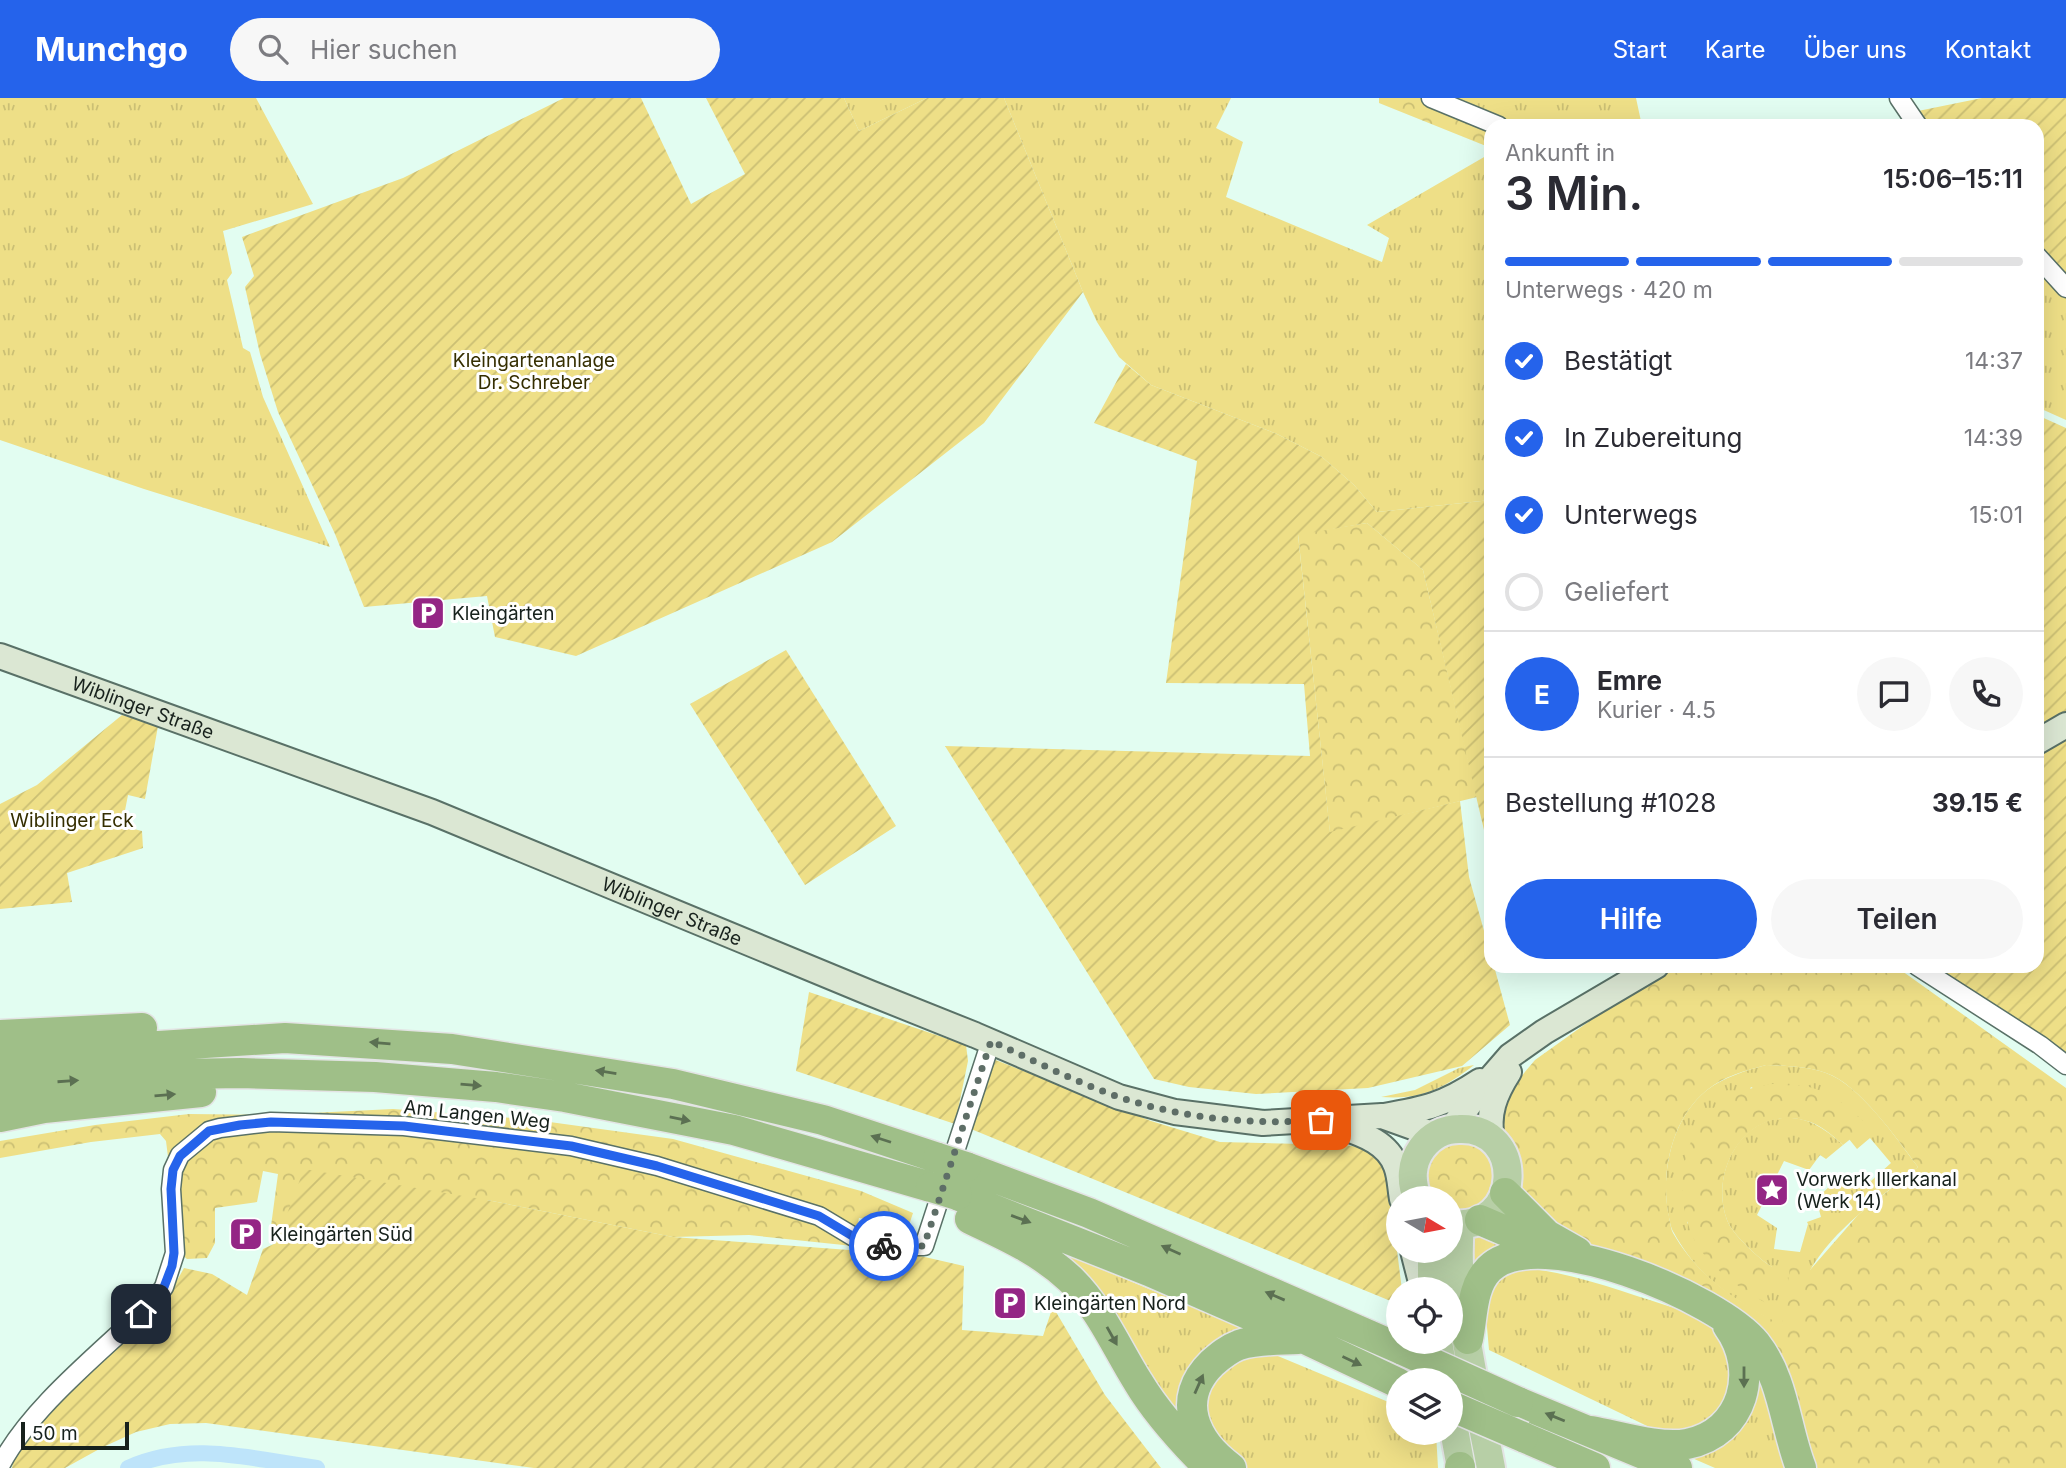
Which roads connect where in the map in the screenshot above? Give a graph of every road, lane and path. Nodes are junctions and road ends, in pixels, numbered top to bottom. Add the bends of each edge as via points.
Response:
1 (1431, 98) edge
2 (1899, 98) edge
3 (1913, 119) edge
4 (1484, 120) edge
5 (2044, 264) edge
6 (2066, 288) edge
7 (0, 656) edge
8 (2066, 725) edge
9 (2044, 738) edge
10 (1644, 973) edge
11 (1928, 973) edge
12 (0, 1035) edge
13 (285, 1038) junction
14 (991, 1041) junction
15 (1527, 1045) junction
16 (0, 1058) edge
17 (2066, 1065) edge
18 (1498, 1070) junction
19 (330, 1075) junction
20 (0, 1087) edge
21 (0, 1116) edge
22 (1382, 1116) junction
23 (1352, 1117) junction
24 (1321, 1120) junction
25 (1443, 1132) junction
26 (1492, 1140) junction
27 (1414, 1164) junction
28 (1400, 1186) edge
29 (1414, 1186) edge
30 (945, 1187) junction
31 (1505, 1193) junction
32 (1464, 1223) edge
33 (1560, 1254) junction
34 (1602, 1264) junction
35 (1720, 1315) junction
36 (1311, 1326) junction
37 (1468, 1339) junction
38 (1386, 1375) edge
39 (1463, 1411) edge
40 (1591, 1432) junction
41 (1456, 1445) edge
42 (0, 1466) edge
43 (1209, 1468) edge
44 (1231, 1468) edge
45 (1460, 1468) edge
46 (1491, 1468) edge
47 (1595, 1468) edge
48 (1677, 1468) edge
49 (1801, 1468) edge

1 - 4 street
2 - 3 street
5 - 6 street
7 - 14 main road, Wiblinger Straße via 432,812
8 - 9 main road
10 - 15 main road
11 - 17 street
12 - 13 highway via 208,1027
13 - 16 highway
30 -> 13 highway via 823,1121 673,1084 452,1049
14 - 24 main road, Wiblinger Straße via 1119,1097 1175,1112 1263,1123
14 - 42 street, Am Langen Weg via 924,1246 878,1246 819,1216 657,1166 571,1146 404,1126 271,1122 209,1131 180,1156 173,1170 174,1253 164,1287 25,1428
15 - 18 main road
15 - 26 main road via 1498,1090 1490,1118
18 - 22 main road via 1448,1101
18 - 25 main road
20 -> 19 highway via 178,1074
21 -> 19 highway
19 -> 30 highway via 496,1087 565,1097 734,1130
22 - 23 main road, Wiblinger Straße
22 - 25 main road, Wiblinger Straße
23 - 24 main road, Wiblinger Straße
23 - 27 main road, Wiblinger Straße via 1398,1138
24 - 28 main road via 1386,1149 1396,1164
25 - 26 main road via 1472,1130
25 - 27 main road via 1418,1153
26 - 31 main road via 1505,1159
27 - 29 main road
30 - 36 highway via 1149,1271
30 -> 43 highway via 1072,1281 1104,1322 1163,1418
31 - 32 main road via 1500,1205
31 - 34 highway via 1546,1235
32 - 33 highway
32 - 37 main road via 1458,1253
33 - 34 highway
33 - 37 highway via 1516,1256 1490,1269 1474,1299
34 - 35 highway via 1684,1294
35 -> 40 highway via 1739,1346 1744,1369 1740,1403 1723,1426 1706,1438 1675,1445
35 - 49 highway via 1740,1328 1766,1358
36 -> 38 highway
40 -> 36 highway, bridge via 1403,1350
44 -> 36 highway via 1208,1447 1195,1425 1192,1408 1198,1381 1218,1357 1236,1346
37 - 46 main road
39 - 47 highway, bridge
40 - 48 highway
41 - 45 main road

